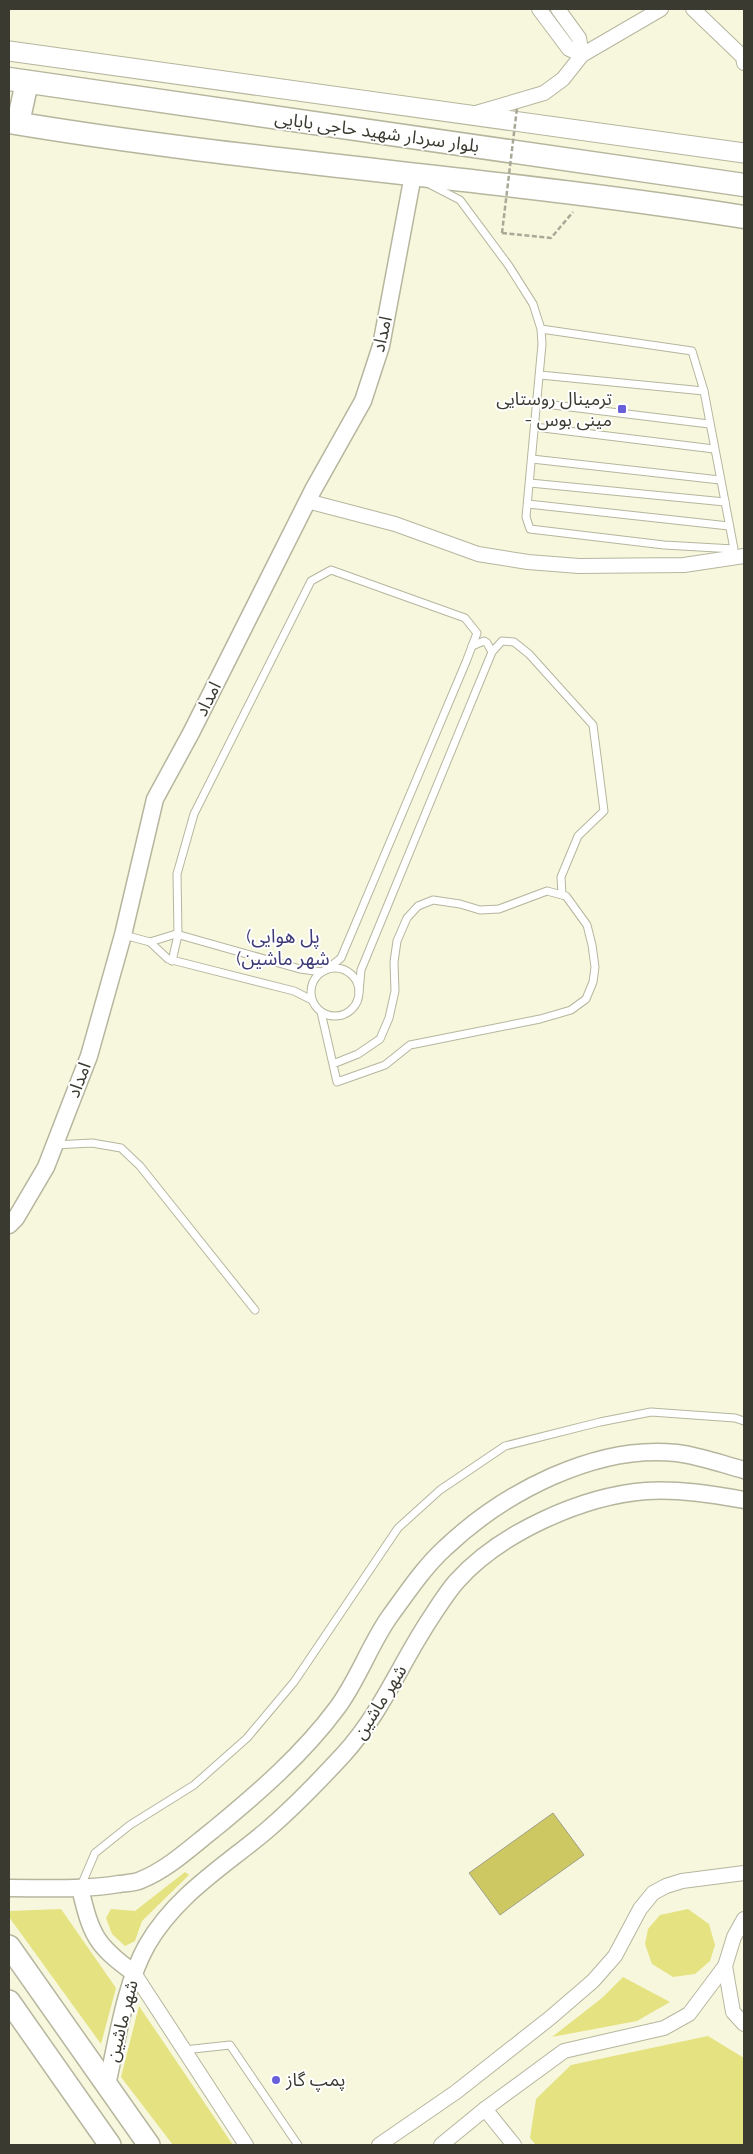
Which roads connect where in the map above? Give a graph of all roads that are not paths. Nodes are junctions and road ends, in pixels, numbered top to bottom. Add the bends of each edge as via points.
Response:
1 (538, 9) edge
2 (558, 9) edge
3 (661, 9) edge
4 (697, 10) edge
5 (9, 51) edge
6 (582, 55) junction
7 (744, 63) edge
8 (18, 81) edge
9 (470, 115) junction
10 (13, 122) edge
11 (744, 153) edge
12 (413, 175) junction
13 (744, 185) edge
14 (744, 217) edge
15 (542, 329) junction
16 (540, 375) junction
17 (704, 390) junction
18 (537, 403) junction
19 (709, 424) junction
20 (535, 427) junction
21 (714, 449) junction
22 (532, 459) junction
23 (720, 480) junction
24 (530, 483) junction
25 (307, 502) junction
26 (725, 502) junction
27 (528, 504) junction
28 (730, 526) junction
29 (744, 556) edge
30 (472, 646) junction
31 (492, 652) junction
32 (562, 894) junction
33 (123, 935) junction
34 (178, 935) junction
35 (150, 942) junction
36 (172, 960) junction
37 (324, 971) junction
38 (359, 992) junction
39 (312, 1000) junction
40 (321, 1012) junction
41 (333, 1064) junction
42 (55, 1145) junction
43 (9, 1226) edge
44 (255, 1310) dead end
45 (744, 1421) edge
46 (744, 1470) edge
47 (744, 1500) edge
48 (744, 1873) edge
49 (9, 1888) edge
50 (80, 1888) junction
51 (744, 1918) edge
52 (9, 1946) edge
53 (725, 1966) junction
54 (134, 1972) junction
55 (9, 2001) edge
56 (744, 2024) edge
57 (184, 2050) junction
58 (107, 2085) junction
59 (485, 2109) junction
60 (110, 2145) edge
61 (149, 2145) edge
62 (246, 2145) edge
63 (298, 2145) edge
64 (379, 2145) edge
65 (441, 2145) edge
66 (514, 2145) edge

1 - 6 street via 569,49
2 - 6 street via 579,38
3 - 6 street
4 - 7 street
5 - 9 main road
6 - 9 street via 563,79 544,93
8 - 10 highway
8 - 13 highway, بلوار سردار شهید حاجی بابایی
9 - 11 main road
10 - 12 highway, بلوار سردار شهید حاجی بابایی via 211,151
12 - 14 highway, بلوار سردار شهید حاجی بابایی
12 - 15 lane via 460,200 509,266 533,304
12 - 25 street, امداد via 381,346 363,401
15 - 16 lane
15 - 17 lane via 692,352
16 - 17 lane
16 - 18 lane
17 - 19 lane
18 - 19 lane
18 - 20 lane
19 - 21 lane
20 - 21 lane
20 - 22 lane
21 - 23 lane
22 - 23 lane
22 - 24 lane
23 - 26 lane
24 - 26 lane
24 - 27 lane
25 - 29 street via 396,524 478,554 528,562 579,566 684,565
25 - 33 street, امداد via 155,799
26 - 28 lane
27 - 28 lane
27 - 28 lane via 526,517 530,529 664,545 734,549
30 - 31 lane via 484,641
30 - 34 lane via 477,633 466,618 331,570 312,581 194,814 177,874
30 - 37 lane via 341,958
31 - 32 lane via 502,641 514,642 529,654 593,725 604,811 578,836 561,877
31 - 38 lane via 361,970
32 - 41 lane via 547,891 499,909 480,910 433,900 418,906 406,918 397,941 395,991 380,1038 358,1054
32 - 41 lane via 576,907 592,945 595,967 586,999 571,1010 540,1019 410,1045 385,1065 337,1082
33 - 35 lane
33 - 42 street, امداد via 89,1056
34 - 35 lane
34 - 36 lane
34 - 37 lane via 300,970
35 - 36 lane
36 - 39 lane via 294,991
37 - 38 lane via 334,968 348,972
37 - 39 lane via 312,984
38 - 40 lane via 354,1006 343,1014 336,1016
39 - 40 lane
40 - 41 lane
42 - 43 street, امداد via 46,1167
42 - 44 lane via 92,1144 121,1148 140,1166
45 - 50 lane via 651,1412 600,1422 505,1446 440,1490 398,1528 294,1682 247,1738 194,1785 130,1825 95,1852
46 - 50 street, شهر ماشین via 676,1453 617,1456 546,1479 510,1499 444,1548 389,1618 339,1705 315,1736 276,1774 161,1871 139,1881
47 - 54 street, شهر ماشین via 682,1491 645,1491 608,1497 565,1510 488,1553 457,1581 429,1620 376,1714 356,1740 268,1830 183,1897 147,1945
48 - 64 street via 682,1882 653,1893 640,1909 615,1956 592,1981 456,2092
49 - 50 street, شهر ماشین
50 - 54 street via 97,1940
51 - 53 street
52 - 58 main road
53 - 56 street via 733,2012
53 - 59 street via 689,2014 664,2028 564,2051
54 - 57 street
54 - 58 street, شهر ماشین
55 - 60 main road
57 - 62 street
57 - 63 lane via 230,2045
58 - 61 main road
59 - 65 street
59 - 66 street

